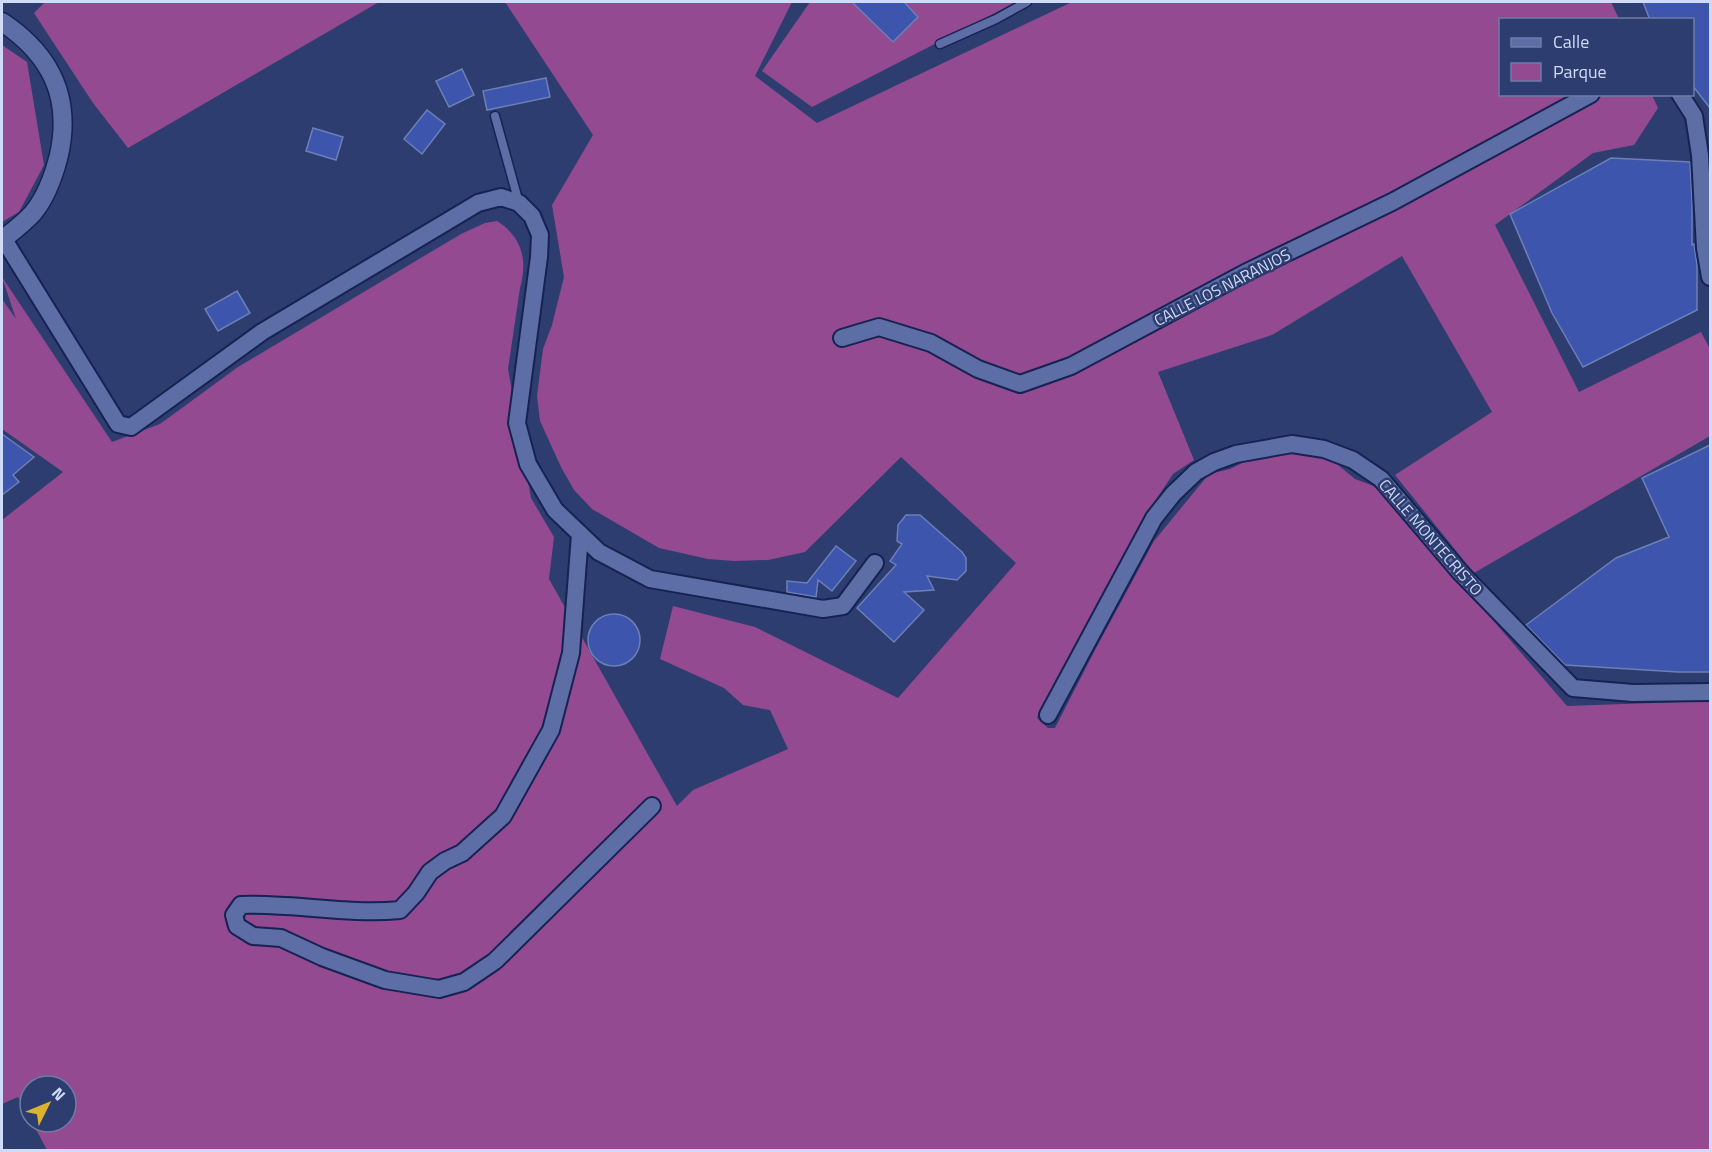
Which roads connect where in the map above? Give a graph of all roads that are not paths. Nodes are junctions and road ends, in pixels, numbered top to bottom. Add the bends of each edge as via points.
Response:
1 (1027, 2) edge
2 (2, 22) edge
3 (940, 44) dead end
4 (1587, 96) edge
5 (1681, 96) edge
6 (495, 116) dead end
7 (519, 203) junction
8 (2, 239) edge
9 (1710, 277) edge
10 (842, 338) dead end
11 (580, 534) junction
12 (875, 562) dead end
13 (1710, 692) edge
14 (1048, 715) dead end
15 (652, 806) dead end

1 - 3 lane
2 - 8 street via 18,33 46,64 60,95 63,118 61,147 48,188 32,214
4 - 10 street, CALLE LOS NARANJOS via 1392,202 1245,273 1071,366 1020,384 978,369 931,343 879,327
5 - 9 street via 1694,116
6 - 7 lane
7 - 8 street via 501,197 478,203 262,332 131,427 118,424
7 - 11 street via 532,216 540,235 517,423 528,464 555,510
11 - 12 street via 599,552 650,579 824,609 843,606
11 - 15 street via 572,653 551,730 503,816 462,853 430,872 400,910 241,905 234,915 237,926 253,936 281,938 385,980 439,989 455,985 495,961
13 - 14 street, CALLE MONTECRISTO via 1633,693 1573,688 1460,572 1381,479 1343,456 1292,444 1214,462 1196,472 1173,494 1154,518

